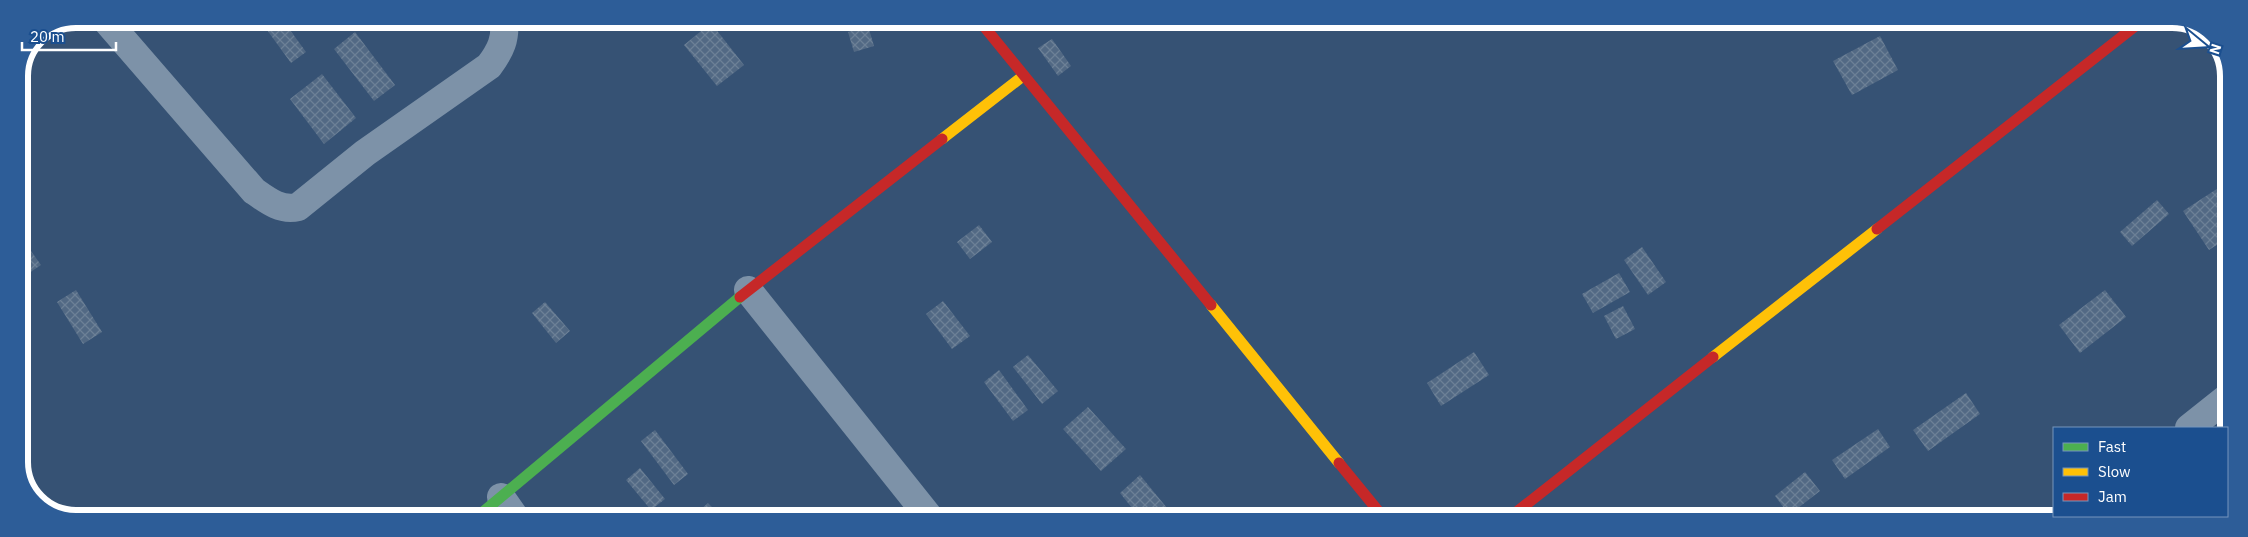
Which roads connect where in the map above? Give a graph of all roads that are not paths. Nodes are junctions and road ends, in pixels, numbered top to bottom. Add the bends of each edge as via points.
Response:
1 (113, 28) edge
2 (505, 28) edge
3 (985, 28) edge
4 (2133, 28) edge
5 (1024, 76) junction
6 (748, 290) junction
7 (2220, 403) edge
8 (2190, 427) edge
9 (508, 507) edge
10 (924, 510) edge
11 (1377, 510) edge
12 (1519, 510) edge

1 - 2 street via 254,191 275,206 290,209 298,207 365,153 489,66 501,50
3 - 5 street
4 - 12 street
5 - 6 street
5 - 11 street
6 - 9 street
6 - 10 street
7 - 8 street

